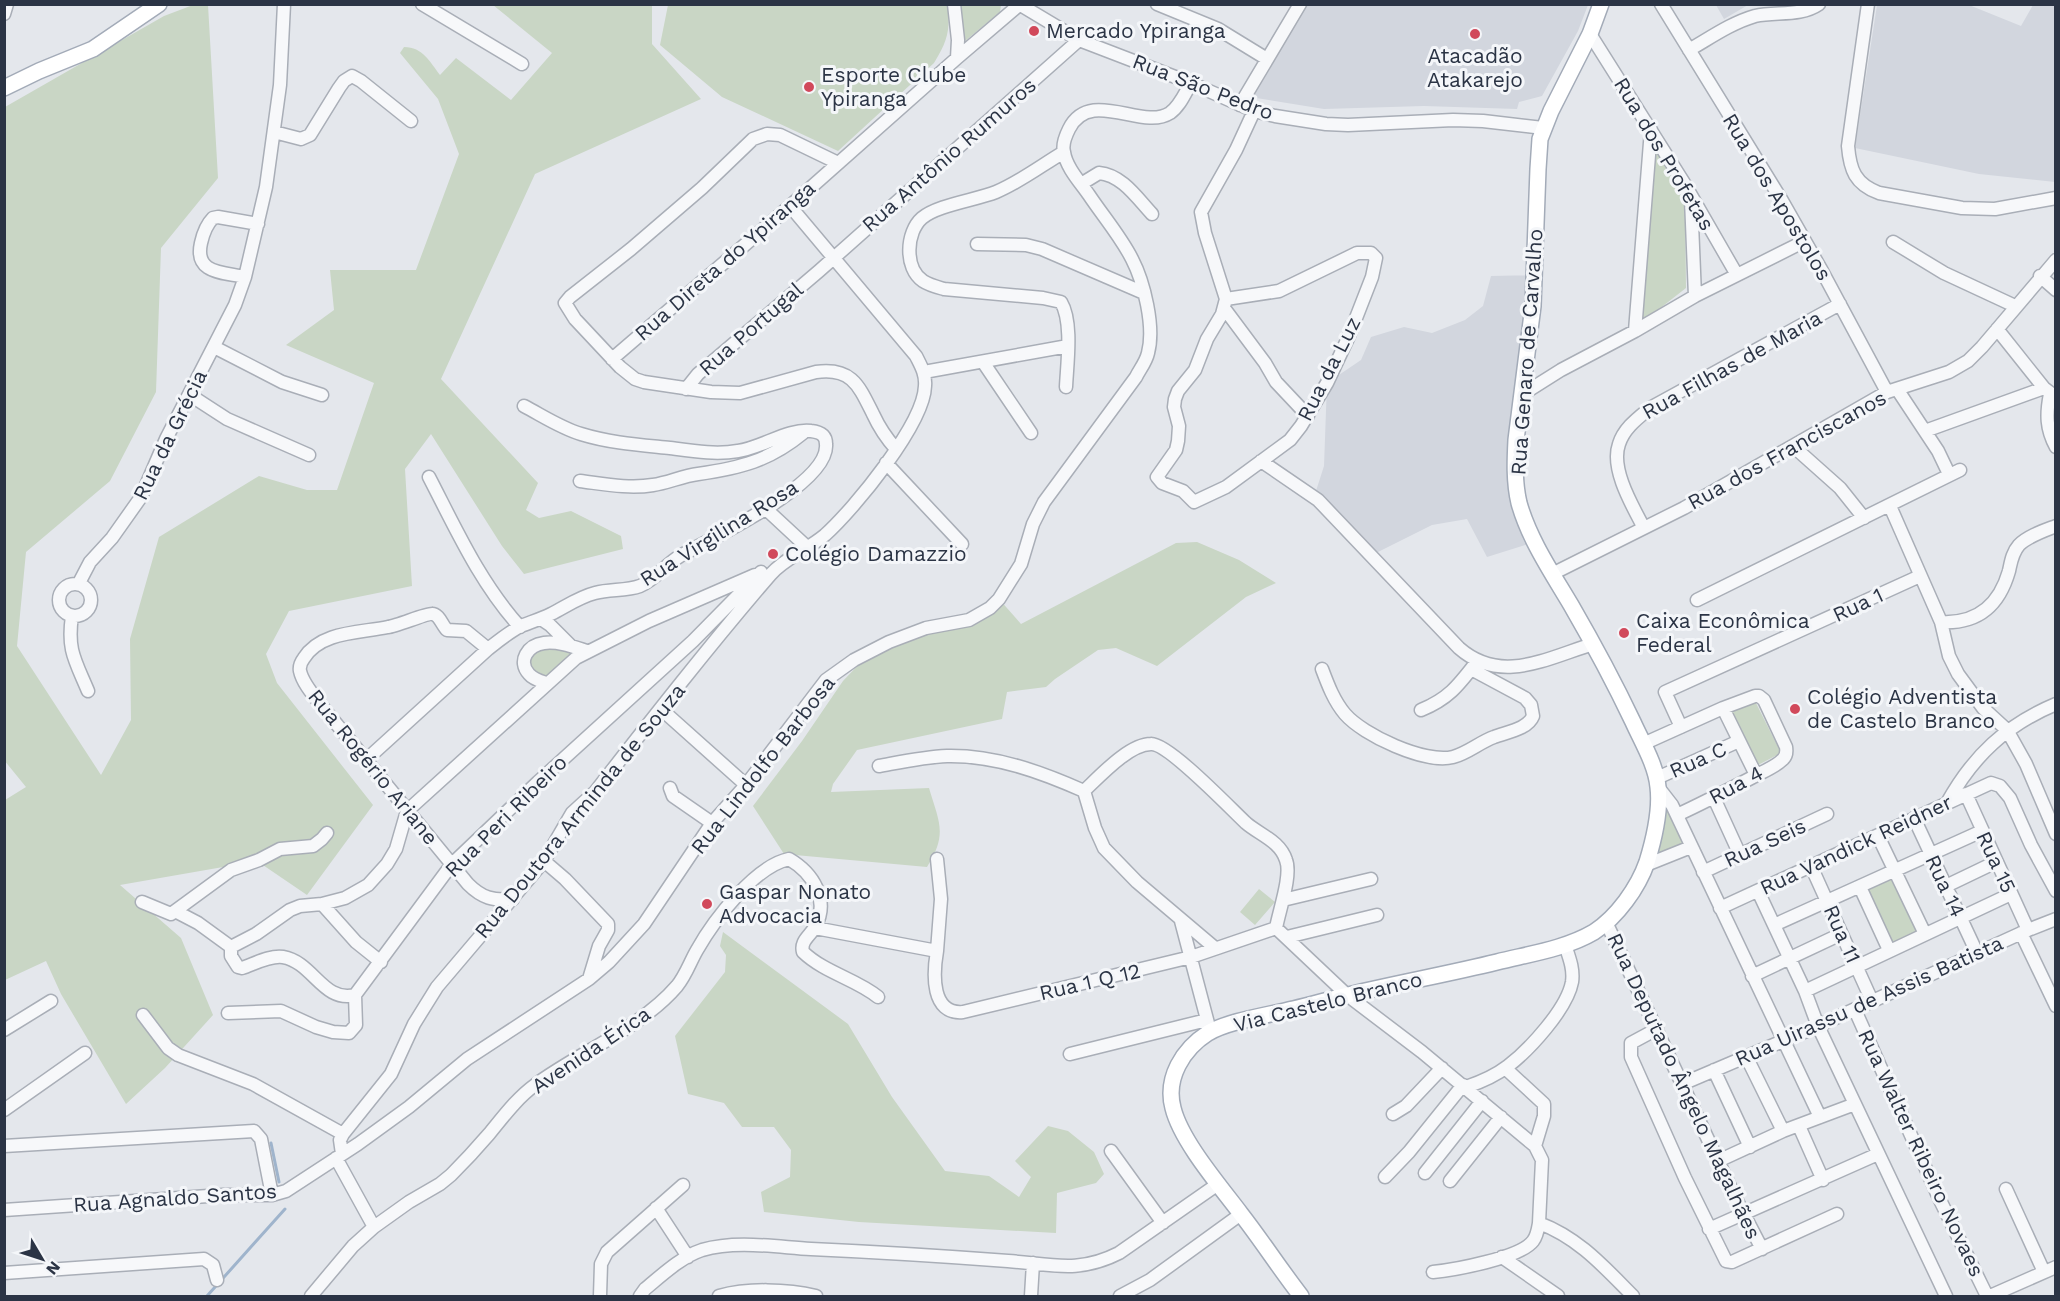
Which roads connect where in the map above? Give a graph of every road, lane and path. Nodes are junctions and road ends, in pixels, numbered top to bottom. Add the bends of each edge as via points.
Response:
1 (8, 4) edge
2 (159, 4) edge
3 (284, 4) edge
4 (422, 4) edge
5 (954, 4) edge
6 (1157, 4) edge
7 (1300, 4) edge
8 (1601, 4) edge
9 (1661, 4) edge
10 (1819, 4) edge
11 (1868, 4) edge
12 (1019, 5) edge
13 (4, 14) edge
14 (1590, 34) junction
15 (1079, 40) junction
16 (1689, 51) junction
17 (957, 58) junction
18 (1267, 59) junction
19 (522, 64) dead end
20 (1191, 83) junction
21 (5, 87) edge
22 (1240, 105) junction
23 (1254, 111) junction
24 (411, 121) dead end
25 (1543, 128) junction
26 (1651, 130) junction
27 (274, 132) junction
28 (1064, 152) junction
29 (838, 163) junction
30 (1082, 184) junction
31 (1691, 194) junction
32 (2055, 198) edge
33 (790, 206) junction
34 (1152, 214) dead end
35 (258, 224) junction
36 (1805, 241) junction
37 (1893, 242) dead end
38 (977, 244) dead end
39 (833, 257) junction
40 (2055, 260) edge
41 (819, 271) joint
42 (1737, 275) junction
43 (2040, 276) junction
44 (245, 277) junction
45 (2055, 290) edge
46 (1144, 293) junction
47 (1695, 296) junction
48 (1225, 303) junction
49 (1840, 304) junction
50 (2015, 306) junction
51 (1997, 329) junction
52 (1635, 331) junction
53 (1068, 346) junction
54 (214, 347) junction
55 (612, 359) junction
56 (983, 362) junction
57 (924, 372) junction
58 (1066, 387) dead end
59 (686, 389) junction
60 (1892, 391) junction
61 (2050, 393) edge
62 (1523, 394) junction
63 (190, 395) junction
64 (322, 396) dead end
65 (524, 406) dead end
66 (1308, 416) junction
67 (806, 430) junction
68 (1925, 431) junction
69 (1031, 433) dead end
70 (1794, 447) junction
71 (2055, 447) edge
72 (896, 449) junction
73 (309, 455) dead end
74 (1261, 461) junction
75 (886, 463) junction
76 (429, 477) dead end
77 (580, 481) dead end
78 (1890, 506) junction
79 (766, 509) junction
80 (1864, 518) junction
81 (2055, 526) edge
82 (1644, 528) junction
83 (962, 544) dead end
84 (808, 548) junction
85 (779, 565) junction
86 (761, 572) junction
87 (1552, 574) junction
88 (1920, 576) junction
89 (79, 583) junction
90 (1697, 600) dead end
91 (72, 616) junction
92 (541, 619) junction
93 (1941, 622) junction
94 (520, 627) junction
95 (1593, 644) junction
96 (571, 646) junction
97 (488, 649) junction
98 (587, 651) junction
99 (1474, 665) junction
100 (1322, 669) dead end
101 (546, 683) junction
102 (88, 691) dead end
103 (2055, 704) edge
104 (1723, 708) junction
105 (661, 709) junction
106 (1421, 710) dead end
107 (1681, 727) junction
108 (2007, 730) junction
109 (1739, 741) junction
110 (1643, 744) junction
111 (367, 759) junction
112 (879, 766) dead end
113 (1756, 775) junction
114 (1658, 782) junction
115 (746, 785) junction
116 (670, 788) dead end
117 (1084, 791) junction
118 (1966, 794) junction
119 (1714, 798) junction
120 (1947, 803) junction
121 (407, 811) junction
122 (1827, 813) dead end
123 (1677, 815) junction
124 (1914, 818) junction
125 (712, 824) junction
126 (1982, 831) junction
127 (327, 833) dead end
128 (2055, 834) edge
129 (1878, 836) junction
130 (1692, 847) junction
131 (1930, 853) junction
132 (1740, 855) junction
133 (936, 859) dead end
134 (544, 861) junction
135 (1995, 862) junction
136 (452, 864) junction
137 (1646, 865) junction
138 (1811, 866) junction
139 (1894, 870) junction
140 (1703, 872) junction
141 (1371, 879) dead end
142 (1946, 886) junction
143 (1860, 887) junction
144 (1758, 891) junction
145 (2055, 891) edge
146 (2011, 894) junction
147 (513, 899) junction
148 (1282, 900) junction
149 (142, 902) dead end
150 (1827, 902) junction
151 (322, 904) junction
152 (1720, 909) junction
153 (175, 911) junction
154 (1377, 915) dead end
155 (1960, 918) junction
156 (2055, 919) edge
157 (1181, 921) junction
158 (1606, 922) junction
159 (1774, 925) junction
160 (814, 927) junction
161 (1276, 928) junction
162 (2024, 932) junction
163 (1841, 934) junction
164 (1925, 934) junction
165 (1287, 937) junction
166 (1565, 945) junction
167 (231, 947) junction
168 (1215, 948) junction
169 (1889, 950) junction
170 (937, 951) junction
171 (1977, 953) junction
172 (1191, 957) junction
173 (1790, 958) junction
174 (381, 962) junction
175 (1856, 966) junction
176 (1752, 976) junction
177 (589, 979) junction
178 (1805, 991) junction
179 (355, 995) junction
180 (1347, 995) junction
181 (878, 997) dead end
182 (51, 1001) dead end
183 (1872, 1001) junction
184 (2055, 1006) edge
185 (1855, 1010) junction
186 (228, 1012) dead end
187 (143, 1015) dead end
188 (1209, 1026) junction
189 (1818, 1026) junction
190 (1658, 1029) junction
191 (4, 1030) edge
192 (1784, 1041) junction
193 (85, 1053) dead end
194 (1070, 1054) dead end
195 (1746, 1056) junction
196 (1442, 1068) junction
197 (1505, 1068) junction
198 (1714, 1070) junction
199 (1682, 1084) junction
200 (1465, 1086) junction
201 (1482, 1101) junction
202 (1855, 1104) junction
203 (4, 1110) edge
204 (1394, 1114) dead end
205 (1501, 1117) junction
206 (1820, 1118) junction
207 (1799, 1126) junction
208 (1783, 1131) junction
209 (343, 1134) junction
210 (7, 1143) edge
211 (1535, 1146) junction
212 (1750, 1147) junction
213 (1111, 1151) dead end
214 (1878, 1154) junction
215 (339, 1156) junction
216 (1718, 1161) junction
217 (1425, 1173) dead end
218 (1385, 1177) dead end
219 (1823, 1180) junction
220 (1450, 1181) dead end
221 (1218, 1184) junction
222 (683, 1185) dead end
223 (2006, 1189) dead end
224 (272, 1195) junction
225 (656, 1208) junction
226 (4, 1210) edge
227 (1743, 1213) junction
228 (1241, 1214) junction
229 (1837, 1214) dead end
230 (1163, 1223) junction
231 (1539, 1223) junction
232 (374, 1227) junction
233 (1709, 1229) junction
234 (1762, 1249) junction
235 (688, 1257) junction
236 (1502, 1257) junction
237 (1033, 1263) junction
238 (2050, 1270) edge
239 (1432, 1272) dead end
240 (4, 1273) edge
241 (217, 1280) dead end
242 (311, 1296) edge
243 (600, 1296) edge
244 (640, 1296) edge
245 (719, 1296) edge
246 (816, 1296) edge
247 (1031, 1296) edge
248 (1120, 1296) edge
249 (1301, 1296) edge
250 (1558, 1296) edge
251 (1633, 1296) edge
252 (1946, 1296) edge
253 (1989, 1296) edge

1 - 13 street
2 - 21 main road via 93,48
3 - 27 street, Rua da Grécia
4 - 19 street
5 - 17 street
6 - 18 street via 1218,29
7 - 18 street
8 - 14 main road, Rua Genaro de Carvalho
9 - 16 street, Rua dos Apostolos
10 - 16 street via 1801,12 1769,13 1741,21
11 - 32 street via 1848,146 1850,168 1859,181 1879,194 1962,208 1995,208
12 - 15 street, Rua São Pedro
12 - 17 street, Rua Direta do Ypiranga
14 - 25 main road, Rua Genaro de Carvalho
14 - 26 street, Rua dos Profetas
15 - 20 street, Rua São Pedro
15 - 39 street, Rua Antônio Rumuros
16 - 36 street, Rua dos Apostolos
17 - 29 street, Rua Direta do Ypiranga
18 - 22 street
20 - 22 street, Rua São Pedro
20 - 28 street via 1179,105 1163,116 1088,112 1069,129
22 - 23 street, Rua São Pedro
23 - 25 street, Rua São Pedro via 1326,124 1453,120
23 - 48 street via 1201,212
24 - 27 street via 352,76 339,88 310,135 301,139
25 - 62 main road, Rua Genaro de Carvalho via 1538,151 1533,306
26 - 31 street, Rua dos Profetas
26 - 52 street
27 - 35 street, Rua da Grécia
28 - 30 street, Rua Lindolfo Barbosa
28 - 53 street via 1000,191 929,214 916,224 910,254 916,275 932,285 1058,299 1065,310
29 - 33 street, Rua Direta do Ypiranga
29 - 55 street via 780,135 766,134 753,139 702,188 570,297 566,303 568,310
30 - 34 street via 1099,173 1113,176
30 - 46 street, Rua Lindolfo Barbosa via 1132,260
31 - 42 street, Rua dos Profetas
31 - 47 street
33 - 39 street
33 - 55 street, Rua Direta do Ypiranga
35 - 44 street, Rua da Grécia
35 - 44 street via 213,218 201,244 200,260 207,268
36 - 42 street
36 - 49 street, Rua dos Apostolos
37 - 50 street via 1944,273
38 - 46 street via 1042,249
39 - 41 street, Rua Antônio Rumuros
39 - 57 street via 916,356
40 - 43 street, Rua dos Franciscanos
41 - 59 street, Rua Portugal via 698,374
42 - 47 street
43 - 45 street
43 - 50 street, Rua dos Franciscanos
44 - 54 street, Rua da Grécia
46 - 115 street, Rua Lindolfo Barbosa via 1150,337 1145,362 1041,508 1021,564 999,599 978,617 908,633 837,671 818,689
47 - 52 street
48 - 66 street via 1276,382
48 - 66 street, Rua da Luz via 1279,291 1357,253 1375,255 1376,266 1356,319
48 - 74 street, Rua da Luz via 1195,370 1178,391 1174,407 1179,441 1157,477 1194,502 1226,488
49 - 60 street, Rua dos Apostolos
49 - 82 street, Rua Filhas de Maria via 1633,421 1618,444 1618,470
50 - 51 street, Rua dos Franciscanos
51 - 60 street, Rua dos Franciscanos via 1960,366
51 - 61 street
52 - 62 street
53 - 56 street
53 - 58 street
54 - 63 street, Rua da Grécia
54 - 64 street via 282,382
55 - 59 street via 635,379
56 - 57 street
56 - 69 street
57 - 72 street, Rua Doutora Arminda de Souza via 919,412
59 - 72 street via 740,393 816,372 840,372 860,387
60 - 68 street, Rua dos Apostolos
60 - 70 street, Rua dos Franciscanos
61 - 68 street
61 - 71 street via 2046,419
62 - 87 main road, Rua Genaro de Carvalho via 1515,462 1519,501
63 - 73 street via 227,419
63 - 89 street, Rua da Grécia via 141,497 90,562
65 - 67 street via 581,434 703,452 746,450
66 - 74 street, Rua da Luz via 1290,440
67 - 77 street, Rua Virgilina Rosa via 768,457 719,472 642,486
67 - 79 street, Rua Virgilina Rosa via 823,435 825,457
68 - 78 street, Rua dos Apostolos via 1955,472
70 - 80 street via 1840,488
70 - 82 street, Rua dos Franciscanos
72 - 75 street, Rua Doutora Arminda de Souza
74 - 99 street via 1318,500
75 - 83 street
75 - 84 street, Rua Doutora Arminda de Souza via 839,520
76 - 94 street via 474,564
78 - 80 street
78 - 88 street
79 - 84 street
79 - 92 street, Rua Virgilina Rosa via 679,557 638,587 593,593
80 - 90 street
81 - 93 street via 2017,547 2003,585 1983,613 1965,621
82 - 87 street, Rua dos Franciscanos
84 - 85 street, Rua Doutora Arminda de Souza
85 - 86 street
85 - 105 street, Rua Doutora Arminda de Souza
86 - 98 street
86 - 136 street, Rua Peri Ribeiro
87 - 95 main road, Rua Genaro de Carvalho
88 - 93 street
88 - 107 street, Rua 1 via 1665,692
89 - 91 street via 88,590 91,601 87,611
89 - 91 street via 63,588 58,597 63,611
91 - 102 street via 71,652
92 - 94 street, Rua Virgilina Rosa
92 - 96 street
93 - 108 street via 1958,674 1983,708
94 - 97 street, Rua Virgilina Rosa
95 - 99 street via 1530,665
95 - 110 main road, Rua Genaro de Carvalho
96 - 98 street
96 - 101 street via 544,642 526,652 525,668
97 - 111 street, Rua Virgilina Rosa
97 - 111 street, Rua Rogério Ariane via 466,632 447,630 433,614 405,624 327,639 314,646 301,664 303,680
98 - 101 street
99 - 100 street via 1525,698 1533,710 1531,721 1453,757 1438,758 1361,729 1332,695
99 - 106 street via 1444,699
101 - 121 street
103 - 108 street
104 - 107 street
104 - 109 street
104 - 113 street, Rua 4 via 1755,696 1762,698 1787,752 1783,759
105 - 115 street
105 - 134 street, Rua Doutora Arminda de Souza via 595,792 572,813
107 - 110 street
108 - 120 street via 1979,758
108 - 128 street via 2026,764
109 - 113 street
109 - 114 street, Rua C
110 - 114 main road, Rua Genaro de Carvalho
111 - 121 street, Rua Rogério Ariane
112 - 117 street via 948,756 987,759 1026,768
113 - 119 street, Rua 4
114 - 123 street
114 - 137 main road, Via Castelo Branco via 1656,824
115 - 125 street, Rua Lindolfo Barbosa
116 - 125 street via 674,796
117 - 148 street via 1130,751 1158,744 1282,851 1287,861
117 - 157 street via 1104,848
118 - 120 street, Rua Vandick Reidner
118 - 126 street, Rua 15
118 - 145 street, Rua Vandick Reidner via 1991,783 2000,786 2010,798
119 - 123 street, Rua 4
119 - 132 street
120 - 124 street, Rua Vandick Reidner
121 - 136 street, Rua Rogério Ariane
121 - 151 street via 396,849 378,876 345,898
122 - 132 street, Rua Seis
123 - 130 street
124 - 129 street, Rua Vandick Reidner
124 - 131 street, Rua 14
125 - 177 street, Rua Lindolfo Barbosa via 644,924
126 - 131 street
126 - 135 street, Rua 15
127 - 153 street via 313,846 280,849 231,870
129 - 138 street, Rua Vandick Reidner
129 - 139 street
130 - 137 street
130 - 140 street
131 - 139 street
131 - 142 street, Rua 14
132 - 140 street, Rua Seis
133 - 170 street via 941,898
134 - 147 street, Rua Doutora Arminda de Souza
134 - 177 street via 608,924
135 - 142 street
135 - 146 street, Rua 15
136 - 147 street, Rua Rogério Ariane via 483,897
136 - 174 street, Rua Peri Ribeiro
137 - 158 main road, Via Castelo Branco via 1631,893
138 - 144 street, Rua Vandick Reidner
138 - 150 street, Rua 11
139 - 143 street
139 - 164 street
140 - 152 street
141 - 148 street
142 - 155 street, Rua 14
143 - 150 street
143 - 169 street
144 - 152 street, Rua Vandick Reidner
144 - 159 street
146 - 155 street
146 - 162 street, Rua 15
147 - 209 street, Rua Doutora Arminda de Souza via 437,987 414,1024 391,1074
148 - 161 street
149 - 153 street via 171,914
150 - 159 street
150 - 163 street, Rua 11
151 - 167 street via 290,910
151 - 174 street via 356,942
152 - 176 street
153 - 167 street
154 - 165 street
155 - 164 street
155 - 171 street, Rua 14
156 - 162 street, Rua Uirassu de Assis Batista
157 - 168 street
157 - 172 street
158 - 166 main road, Via Castelo Branco
158 - 190 street, Rua Deputado Ângelo Magalhães
159 - 173 street
160 - 170 street
160 - 181 street via 803,944 803,952
160 - 232 street, Avenida Érica via 820,910 819,891 799,865 789,859 781,860 726,907 679,984 656,1006 532,1086 451,1175
161 - 165 street
161 - 168 street, Rua 1 Q 12
162 - 171 street, Rua Uirassu de Assis Batista
162 - 184 street, Rua 15
163 - 173 street
163 - 175 street, Rua 11
164 - 169 street
165 - 180 street
166 - 180 main road, Via Castelo Branco
166 - 197 street via 1572,981 1561,1010
167 - 179 street via 238,967 285,958 305,969 335,995
168 - 172 street, Rua 1 Q 12
169 - 175 street
170 - 172 street, Rua 1 Q 12 via 934,973 940,1001 948,1011 963,1012
171 - 183 street, Rua Uirassu de Assis Batista
172 - 188 street
173 - 176 street
173 - 178 street
174 - 179 street, Rua Peri Ribeiro
175 - 178 street
175 - 183 street, Rua 11
176 - 192 street
177 - 215 street, Rua Lindolfo Barbosa via 467,1059 409,1107
178 - 189 street
179 - 186 street via 356,1025 349,1033 316,1027 281,1011
180 - 188 main road, Via Castelo Branco
180 - 196 street
182 - 191 street
183 - 185 street, Rua Uirassu de Assis Batista
185 - 189 street, Rua Uirassu de Assis Batista
185 - 253 street, Rua Walter Ribeiro Novaes via 1938,1198
187 - 209 street via 178,1055 253,1084
188 - 194 street
188 - 221 main road, Via Castelo Branco via 1175,1070 1170,1097 1182,1130
189 - 192 street, Rua Uirassu de Assis Batista
189 - 202 street
190 - 199 street, Rua Deputado Ângelo Magalhães
190 - 233 street via 1635,1040 1630,1046 1631,1057
192 - 195 street, Rua Uirassu de Assis Batista
192 - 206 street
193 - 203 street
195 - 198 street, Rua Uirassu de Assis Batista
195 - 208 street
196 - 200 street
196 - 204 street via 1406,1107
197 - 200 street
197 - 211 street via 1544,1104
198 - 199 street, Rua Uirassu de Assis Batista
198 - 212 street
199 - 216 street, Rua Deputado Ângelo Magalhães
200 - 201 street
200 - 218 street
201 - 205 street
201 - 217 street
202 - 206 street
202 - 214 street
205 - 211 street
205 - 220 street
206 - 207 street
207 - 208 street
207 - 219 street
208 - 212 street
209 - 215 street
210 - 224 street via 254,1131 261,1139
211 - 231 street via 1542,1160
212 - 216 street
213 - 230 street
214 - 219 street
214 - 252 street
215 - 224 street, Rua Agnaldo Santos via 286,1191
215 - 232 street
216 - 227 street, Rua Deputado Ângelo Magalhães
219 - 227 street
221 - 228 main road, Via Castelo Branco
221 - 230 street
222 - 225 street
223 - 238 street
224 - 226 street, Rua Agnaldo Santos
225 - 235 street
225 - 243 street via 604,1257
227 - 233 street
227 - 234 street, Rua Deputado Ângelo Magalhães
228 - 248 street via 1150,1280
228 - 249 main road, Via Castelo Branco
229 - 234 street
230 - 237 street via 1119,1253 1087,1266
231 - 236 street via 1533,1241
231 - 251 street via 1564,1234 1592,1254
232 - 242 street, Avenida Érica
233 - 234 street via 1728,1263
235 - 237 street via 714,1247 748,1245
235 - 244 street
236 - 239 street
236 - 250 street
237 - 247 street
238 - 253 street
240 - 241 street via 204,1259 213,1265
245 - 246 street via 749,1292

